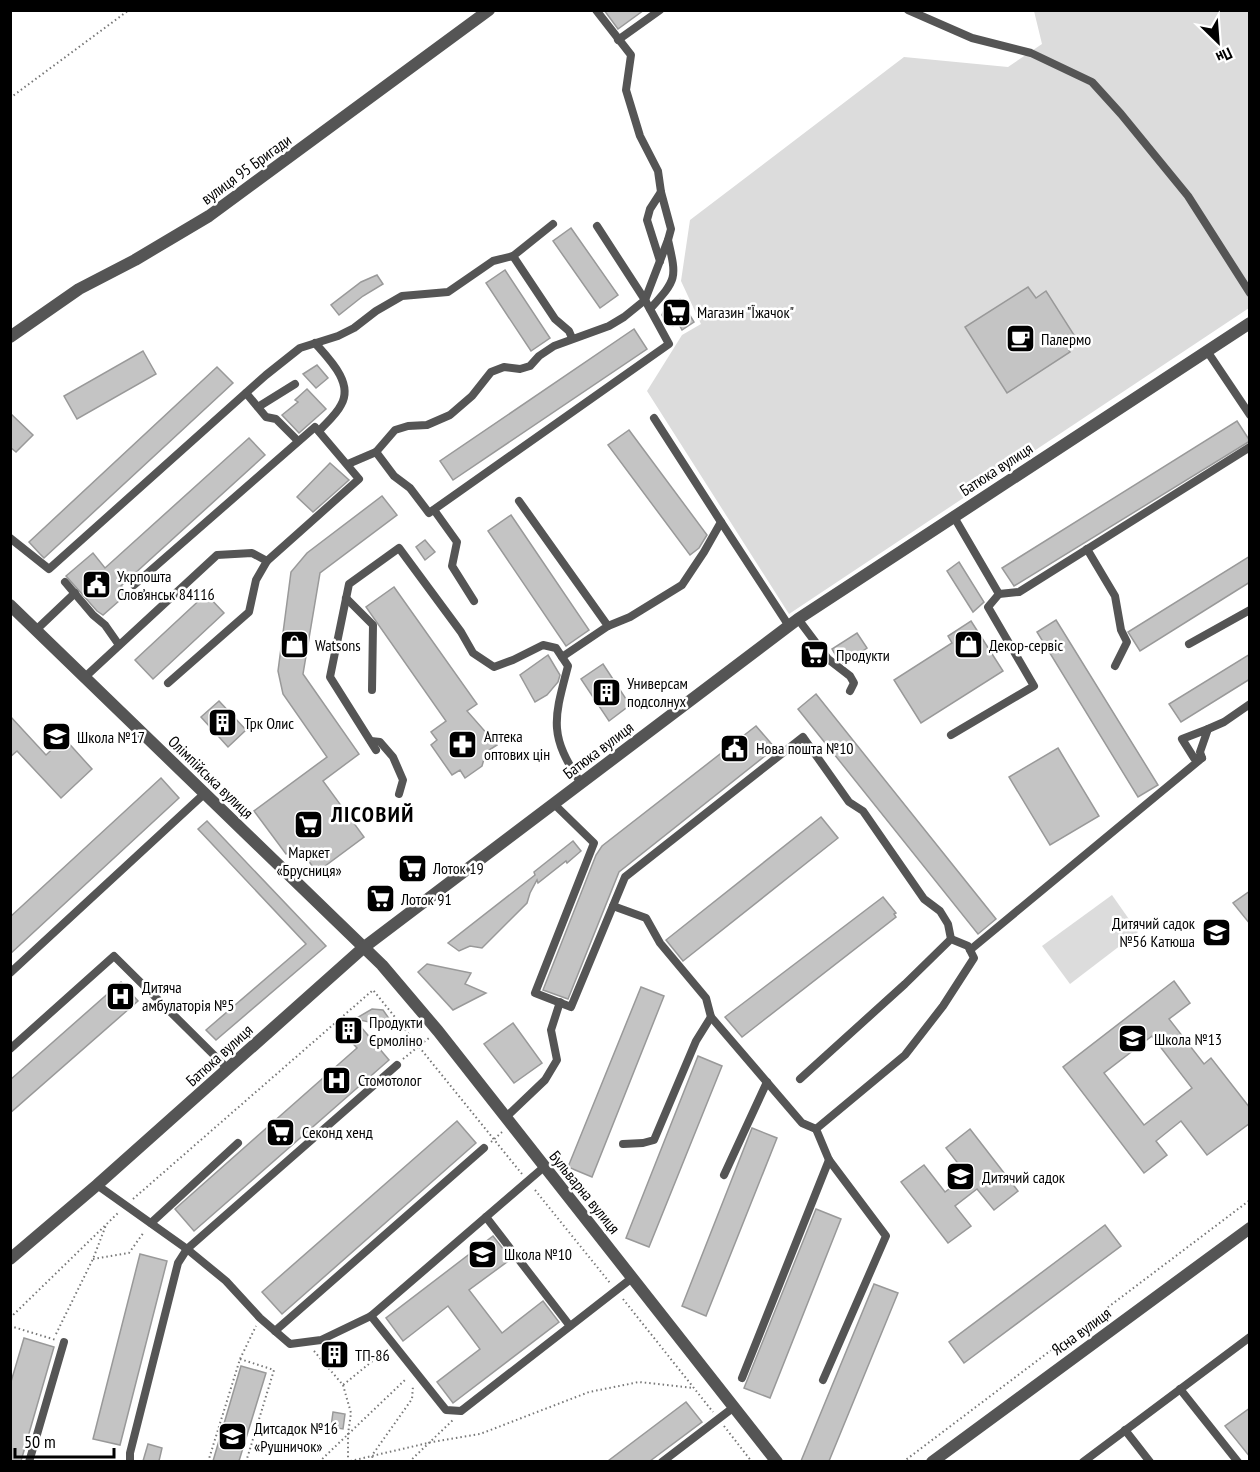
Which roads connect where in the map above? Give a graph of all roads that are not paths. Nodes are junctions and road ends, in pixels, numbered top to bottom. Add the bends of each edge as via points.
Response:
1 (489, 10) edge
2 (596, 10) edge
3 (660, 10) edge
4 (908, 10) edge
5 (618, 40) junction
6 (661, 192) junction
7 (553, 224) dead end
8 (597, 226) dead end
9 (668, 240) junction
10 (513, 256) junction
11 (660, 261) junction
12 (1250, 293) edge
13 (645, 300) junction
14 (650, 309) junction
15 (1250, 324) edge
16 (10, 337) edge
17 (572, 338) junction
18 (315, 343) junction
19 (1207, 351) junction
20 (295, 384) dead end
21 (246, 393) junction
22 (258, 407) junction
23 (1250, 415) edge
24 (654, 418) dead end
25 (319, 431) junction
26 (298, 441) junction
27 (1250, 447) edge
28 (376, 453) junction
29 (348, 464) junction
30 (519, 501) dead end
31 (434, 510) junction
32 (954, 517) junction
33 (721, 522) junction
34 (10, 538) edge
35 (1087, 549) junction
36 (267, 561) junction
37 (65, 582) dead end
38 (134, 585) dead end
39 (75, 593) junction
40 (999, 594) junction
41 (346, 598) junction
42 (474, 601) dead end
43 (10, 605) edge
44 (1250, 610) edge
45 (793, 623) junction
46 (608, 626) junction
47 (36, 630) junction
48 (1189, 644) dead end
49 (119, 645) junction
50 (562, 657) junction
51 (1114, 666) dead end
52 (85, 677) junction
53 (168, 683) dead end
54 (372, 690) dead end
55 (850, 691) dead end
56 (1250, 704) edge
57 (1208, 729) junction
58 (951, 735) dead end
59 (371, 741) junction
60 (376, 750) dead end
61 (1202, 758) junction
62 (581, 783) junction
63 (204, 794) junction
64 (399, 794) dead end
65 (554, 804) junction
66 (613, 906) junction
67 (951, 939) junction
68 (363, 948) junction
69 (970, 950) junction
70 (10, 973) edge
71 (560, 1002) junction
72 (711, 1017) junction
73 (10, 1049) edge
74 (396, 1065) road end
75 (228, 1068) junction
76 (800, 1079) dead end
77 (767, 1082) junction
78 (508, 1121) junction
79 (816, 1129) junction
80 (238, 1143) dead end
81 (623, 1144) dead end
82 (484, 1148) road end
83 (829, 1160) junction
84 (544, 1167) junction
85 (724, 1175) dead end
86 (97, 1185) junction
87 (486, 1217) junction
88 (151, 1223) junction
89 (1250, 1228) edge
90 (187, 1249) junction
91 (10, 1259) edge
92 (632, 1278) junction
93 (371, 1316) junction
94 (570, 1326) junction
95 (275, 1331) junction
96 (1248, 1341) edge
97 (64, 1342) road end
98 (742, 1378) dead end
99 (823, 1380) dead end
100 (1180, 1389) junction
101 (734, 1407) junction
102 (1125, 1430) junction
103 (29, 1461) edge
104 (130, 1461) edge
105 (662, 1461) edge
106 (777, 1461) edge
107 (934, 1461) edge
108 (1083, 1461) edge
109 (1150, 1461) edge
110 (1238, 1461) edge

1 - 16 street, вулиця 95 Бригади via 209,216 80,289
2 - 5 lane
3 - 5 lane
4 - 12 lane via 972,39 1031,53 1092,82 1188,196
5 - 6 lane via 631,55 626,90 640,136 658,171
6 - 9 lane via 669,216
6 - 11 lane via 647,220
7 - 10 lane
8 - 13 lane
9 - 11 lane
9 - 14 lane via 675,277
10 - 17 lane
10 - 18 lane via 493,261 448,292 402,297 354,328
11 - 13 lane
13 - 14 lane
13 - 17 lane via 609,326
14 - 31 lane via 669,345
15 - 19 street, Батюка вулиця
17 - 28 lane via 539,356 530,366 491,372 450,415 427,425 395,430
18 - 21 lane via 300,348
18 - 25 lane via 345,386 341,406
19 - 23 lane
19 - 32 street, Батюка вулиця
20 - 22 lane
21 - 22 lane
21 - 34 lane via 49,569
22 - 26 lane
24 - 33 lane
25 - 26 lane via 315,428
25 - 29 lane
26 - 38 lane
27 - 35 lane
28 - 29 lane
28 - 31 lane via 429,513
29 - 36 lane via 359,479
30 - 46 lane
31 - 42 lane via 457,542 452,566
32 - 40 lane
32 - 45 street, Батюка вулиця
33 - 45 lane
33 - 46 lane via 682,585
35 - 40 lane via 1018,592
35 - 51 lane via 1115,596 1120,630 1127,642
36 - 49 lane via 252,553 218,555
36 - 53 lane via 256,580 249,612
37 - 39 lane
39 - 47 lane
39 - 49 lane
40 - 58 lane via 988,607 1034,686
41 - 50 lane via 349,584 399,548 473,654 494,667 543,645 556,648
41 - 54 lane via 373,625
41 - 59 lane via 330,677
43 - 47 street, Олімпійська вулиця
44 - 48 lane
45 - 55 lane via 850,676 854,683
45 - 62 street, Батюка вулиця
46 - 50 lane
47 - 52 street, Олімпійська вулиця
49 - 52 lane
50 - 62 lane via 568,666 557,708 556,732 565,760
52 - 63 street, Олімпійська вулиця
56 - 57 lane
57 - 61 lane via 1200,752
57 - 61 lane via 1182,739 1194,758
59 - 60 lane
59 - 64 lane via 380,742 393,757 403,780
61 - 69 lane
62 - 65 street, Батюка вулиця
63 - 68 street, Олімпійська вулиця
63 - 70 lane
65 - 68 street, Батюка вулиця
65 - 71 lane via 594,843 535,993
66 - 67 lane via 625,877 803,737 849,802 863,810 924,899 940,912
66 - 71 lane via 571,1007
66 - 72 lane via 646,918 660,943 706,998
67 - 69 lane
67 - 76 lane
68 - 75 street, Батюка вулиця
68 - 78 street, Бульварна вулиця via 438,1031
69 - 79 lane via 974,958 905,1054
71 - 78 lane via 551,1030 557,1060 545,1080
72 - 77 lane
72 - 81 lane via 696,1041 654,1140
73 - 75 lane via 114,956
74 - 90 lane
75 - 86 street, Батюка вулиця
77 - 79 lane via 802,1123
77 - 85 lane
78 - 84 street, Бульварна вулиця
79 - 83 lane
80 - 88 lane
82 - 95 lane
83 - 98 lane
83 - 99 lane via 886,1236
84 - 87 lane
84 - 92 street, Бульварна вулиця
86 - 88 lane
86 - 91 street, Батюка вулиця
87 - 93 lane
87 - 94 lane
88 - 90 lane
89 - 107 street, Ясна вулиця
90 - 95 lane via 226,1281
90 - 104 lane via 178,1263
92 - 94 lane
92 - 101 street, Бульварна вулиця
93 - 94 lane via 446,1410 461,1411
93 - 95 lane via 308,1343 290,1344
96 - 100 lane
97 - 103 lane
100 - 102 lane
100 - 110 lane
101 - 105 lane
101 - 106 street, Бульварна вулиця
102 - 108 lane
102 - 109 lane

